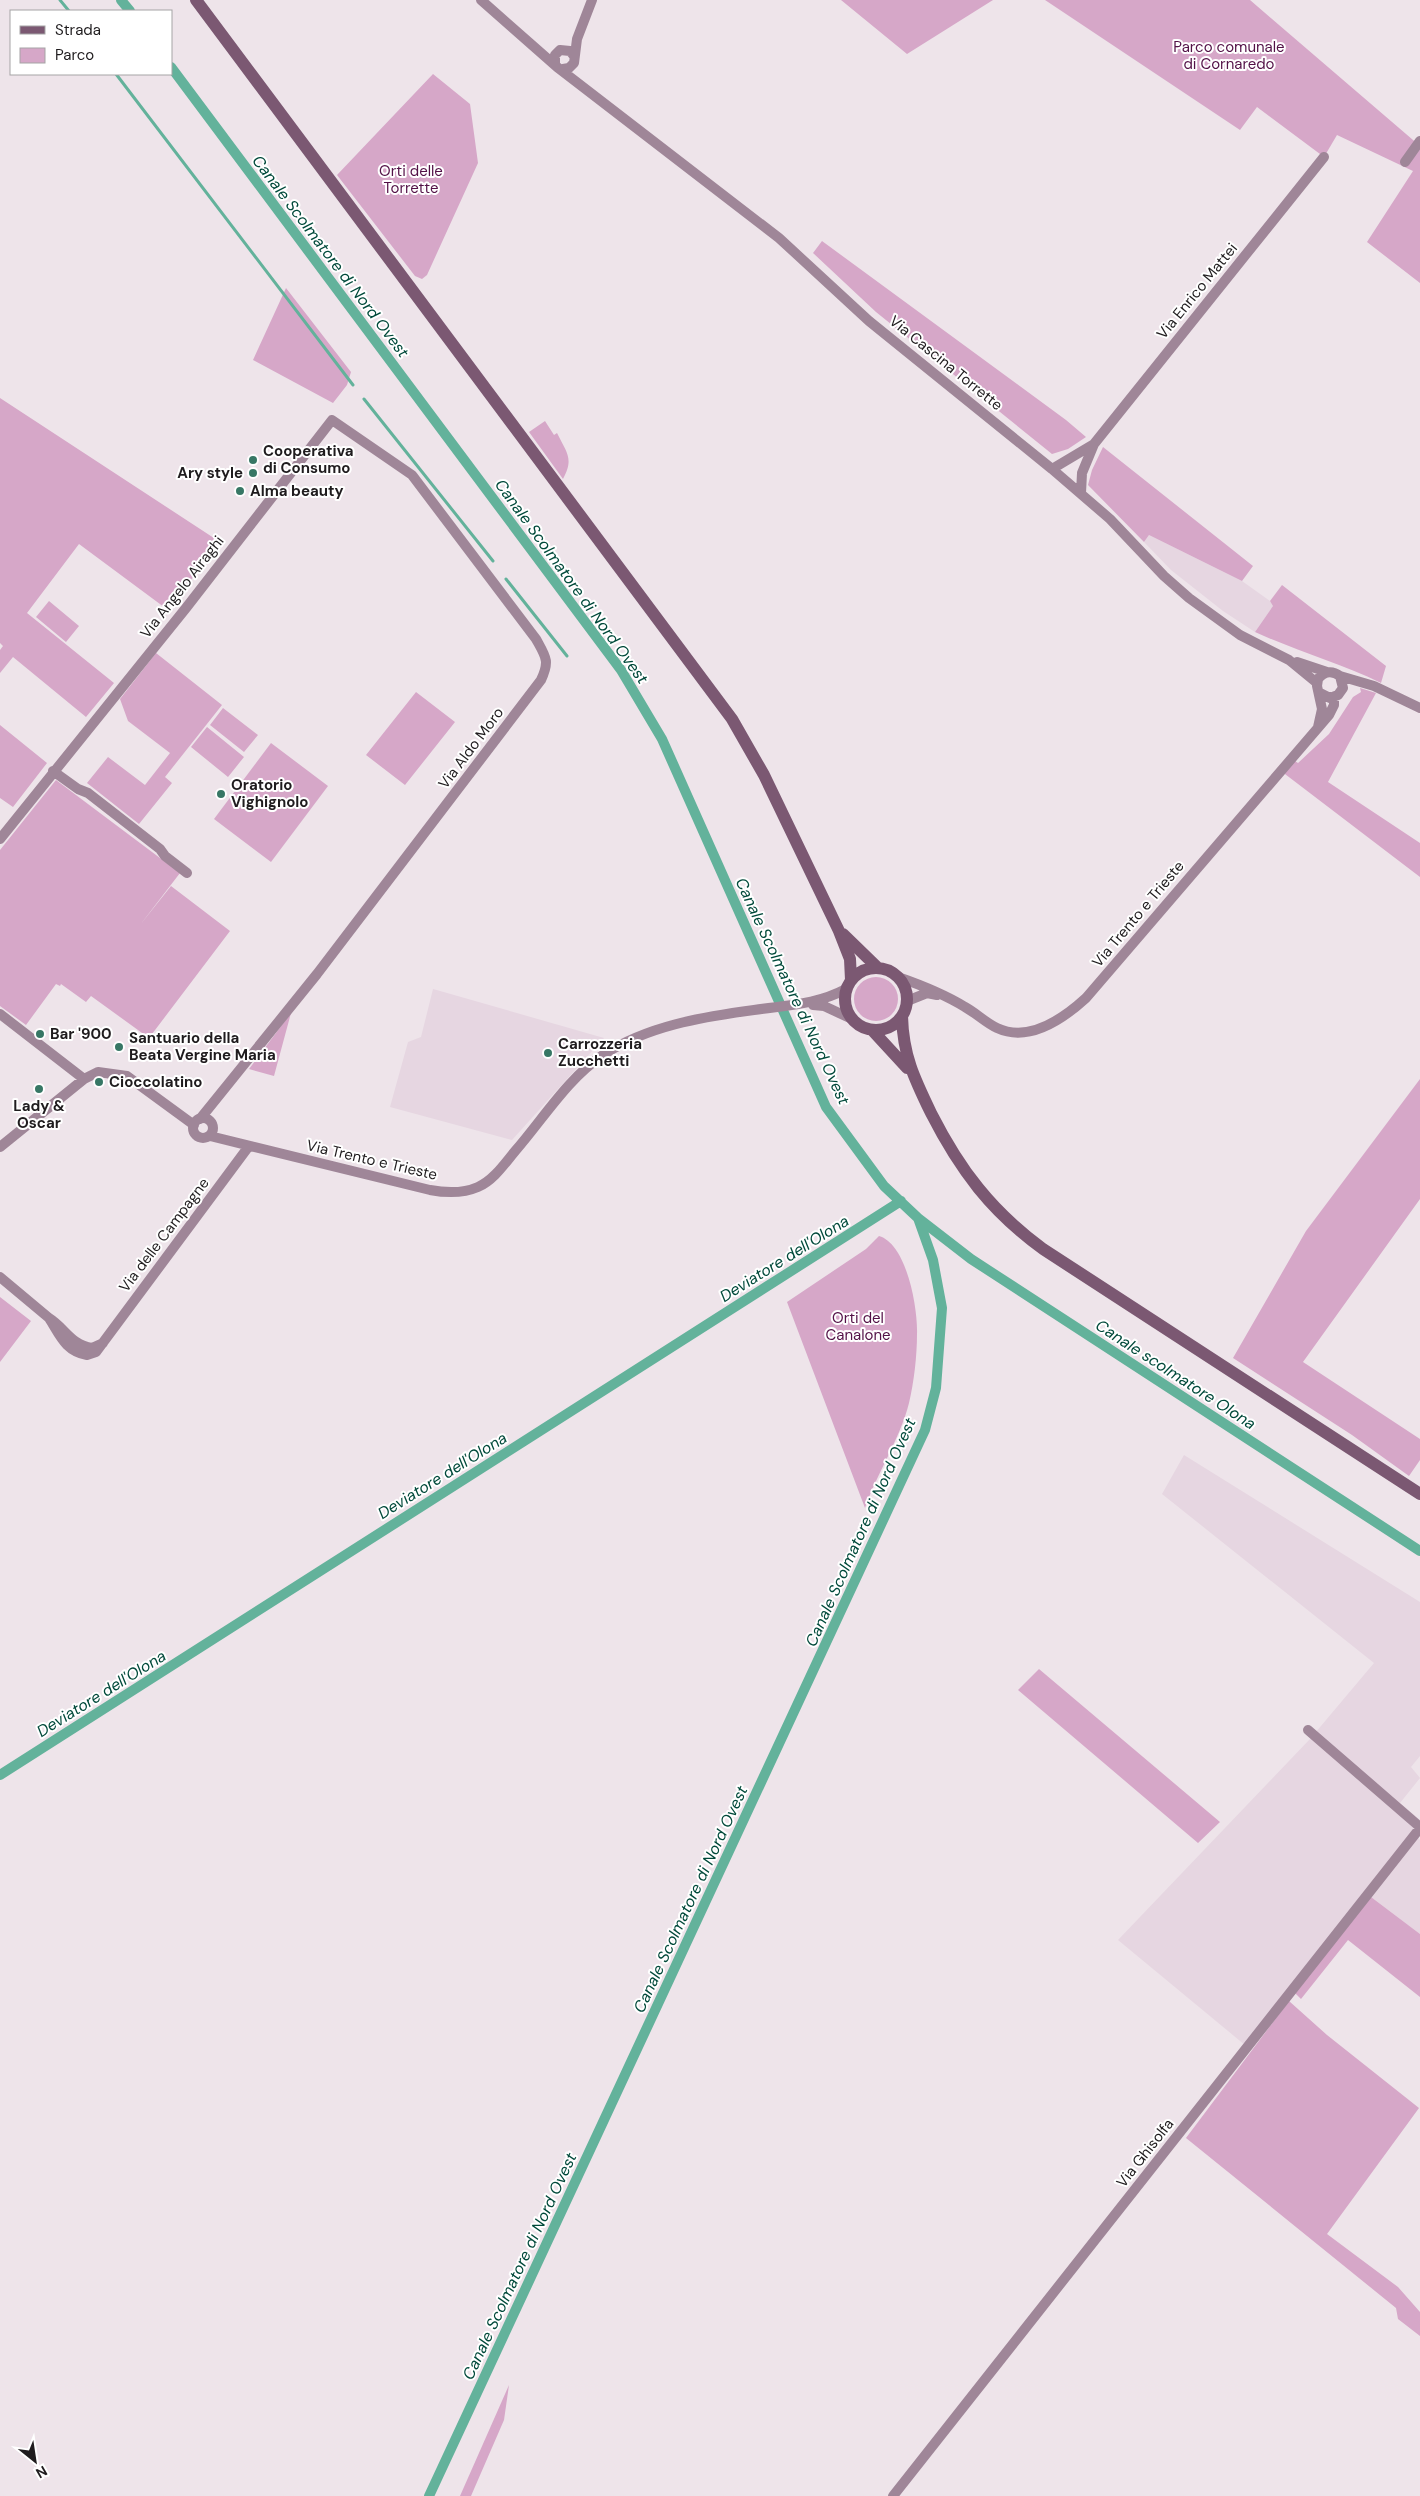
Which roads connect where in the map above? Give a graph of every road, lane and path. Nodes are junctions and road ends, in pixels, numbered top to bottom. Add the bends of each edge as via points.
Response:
1 (196, 0) edge
2 (481, 0) edge
3 (592, 0) edge
4 (576, 39) junction
5 (537, 50) junction
6 (561, 50) junction
7 (574, 60) junction
8 (559, 67) junction
9 (584, 86) junction
10 (1420, 141) edge
11 (1324, 157) dead end
12 (1406, 162) dead end
13 (332, 420) joint
14 (1094, 444) junction
15 (1052, 468) junction
16 (1081, 493) junction
17 (1290, 660) junction
18 (1327, 672) junction
19 (1340, 676) junction
20 (1368, 684) junction
21 (1318, 688) junction
22 (1343, 688) junction
23 (1334, 697) junction
24 (1420, 708) edge
25 (1318, 727) junction
26 (54, 771) junction
27 (0, 839) edge
28 (187, 873) dead end
29 (840, 931) junction
30 (878, 968) junction
31 (898, 977) junction
32 (848, 985) junction
33 (945, 996) junction
34 (907, 1001) junction
35 (807, 1004) junction
36 (0, 1014) edge
37 (902, 1016) junction
38 (852, 1019) junction
39 (872, 1030) junction
40 (912, 1074) junction
41 (84, 1079) junction
42 (198, 1121) junction
43 (212, 1134) junction
44 (249, 1146) junction
45 (0, 1147) edge
46 (0, 1277) edge
47 (1420, 1494) edge
48 (1308, 1730) dead end
49 (1420, 1827) edge
50 (893, 2496) edge

1 - 29 main road via 732,719 772,790
2 - 5 street, Via Cascina Torrette
3 - 4 street
4 - 6 street
4 - 7 street
5 - 6 street
5 - 8 street, Via Cascina Torrette
6 - 7 street via 570,51
6 - 8 street via 554,58
7 - 8 street via 569,68
7 - 9 street, Via Cascina Torrette
8 - 9 street, Via Cascina Torrette
9 - 15 street, Via Cascina Torrette via 771,232 869,321
10 - 12 street
11 - 14 street, Via Enrico Mattei
13 - 26 street, Via Angelo Airaghi
13 - 42 street, Via Aldo Moro via 412,475 536,639 546,656 547,666 541,680 312,980
14 - 15 street, Via Enrico Mattei
14 - 16 street, Via Enrico Mattei via 1082,474
15 - 16 street, Via Cascina Torrette
16 - 17 street, Via Cascina Torrette via 1189,598 1240,635
17 - 18 street, Via Cascina Torrette
17 - 21 street, Via Cascina Torrette
18 - 19 street
18 - 21 street via 1320,676
19 - 20 street
19 - 22 street
20 - 22 street
20 - 24 street
21 - 23 street via 1326,697
21 - 25 street via 1322,708
22 - 23 street
23 - 25 street, Via Trento e Trieste via 1332,710
25 - 33 street, Via Trento e Trieste via 1075,1008 1038,1029 1016,1033 996,1028
26 - 27 street, Via Angelo Airaghi
26 - 28 street via 88,793
29 - 30 main road
29 - 32 main road via 850,959
30 - 31 main road
30 - 32 main road via 861,971
31 - 33 street, Via Trento e Trieste
31 - 34 main road via 905,988
32 - 35 street, Via Trento e Trieste via 833,996
32 - 38 main road via 846,1007
33 - 34 street via 927,993
34 - 37 main road
35 - 38 street, Via Trento e Trieste via 824,1006
35 - 44 street, Via Trento e Trieste via 668,1026 618,1046 584,1070 501,1169 484,1184 468,1190 450,1193 430,1190
36 - 41 street
37 - 39 main road via 887,1028
37 - 40 main road via 903,1040
38 - 39 main road
39 - 40 main road
40 - 47 main road via 961,1166 988,1201 1021,1232
41 - 42 street via 98,1072 126,1076
41 - 45 street
42 - 43 street, Via Aldo Moro
42 - 43 street, Via Trento e Trieste via 194,1131 197,1136 204,1138
43 - 44 street, Via Trento e Trieste
44 - 46 street, Via delle Campagne via 102,1343 92,1348 75,1343 63,1328
48 - 49 street
49 - 50 street, Via Ghisolfa

